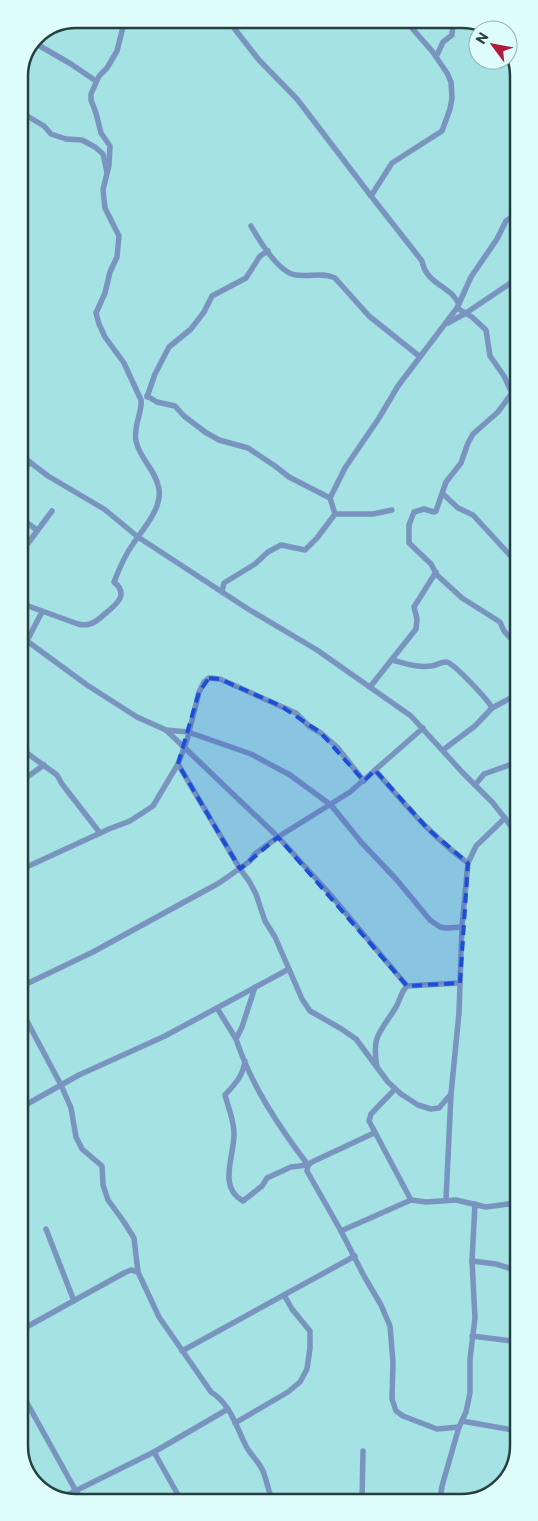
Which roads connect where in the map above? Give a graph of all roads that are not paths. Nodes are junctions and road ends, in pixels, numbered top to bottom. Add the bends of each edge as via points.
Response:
1 (123, 28) edge
2 (235, 28) edge
3 (412, 28) edge
4 (453, 28) edge
5 (39, 46) edge
6 (440, 46) junction
7 (432, 52) junction
8 (436, 57) junction
9 (96, 81) junction
10 (28, 116) edge
11 (107, 172) junction
12 (371, 196) junction
13 (510, 218) edge
14 (251, 226) dead end
15 (268, 251) junction
16 (510, 283) edge
17 (458, 306) junction
18 (466, 313) junction
19 (444, 325) junction
20 (419, 356) junction
21 (510, 389) edge
22 (148, 396) junction
23 (510, 396) edge
24 (142, 404) junction
25 (30, 462) joint
26 (28, 465) edge
27 (443, 494) junction
28 (330, 498) junction
29 (392, 510) dead end
30 (52, 511) dead end
31 (335, 514) junction
32 (28, 523) edge
33 (37, 530) junction
34 (138, 537) junction
35 (28, 543) edge
36 (510, 555) edge
37 (436, 572) junction
38 (222, 592) junction
39 (28, 606) edge
40 (42, 612) junction
41 (28, 639) edge
42 (510, 639) edge
43 (28, 642) edge
44 (392, 660) junction
45 (370, 687) junction
46 (510, 698) edge
47 (492, 708) junction
48 (423, 728) junction
49 (166, 730) junction
50 (188, 732) junction
51 (184, 746) junction
52 (443, 750) junction
53 (28, 754) edge
54 (178, 764) junction
55 (44, 765) junction
56 (510, 765) edge
57 (375, 770) junction
58 (28, 776) edge
59 (364, 781) junction
60 (475, 785) junction
61 (331, 805) junction
62 (505, 818) junction
63 (510, 825) edge
64 (100, 833) junction
65 (278, 837) junction
66 (468, 863) junction
67 (28, 866) edge
68 (240, 869) junction
69 (462, 927) junction
70 (289, 969) junction
71 (460, 983) junction
72 (28, 984) edge
73 (407, 986) junction
74 (255, 987) junction
75 (217, 1008) junction
76 (28, 1023) edge
77 (236, 1039) junction
78 (245, 1061) junction
79 (378, 1069) junction
80 (62, 1085) junction
81 (395, 1089) junction
82 (451, 1094) junction
83 (28, 1104) edge
84 (374, 1133) junction
85 (308, 1165) junction
86 (446, 1199) junction
87 (411, 1200) junction
88 (475, 1204) junction
89 (510, 1204) edge
90 (46, 1229) dead end
91 (341, 1231) junction
92 (355, 1256) junction
93 (472, 1261) junction
94 (510, 1269) edge
95 (138, 1272) junction
96 (284, 1295) junction
97 (74, 1301) junction
98 (28, 1326) edge
99 (472, 1336) junction
100 (510, 1341) edge
101 (182, 1351) junction
102 (28, 1405) edge
103 (228, 1409) junction
104 (235, 1423) junction
105 (460, 1424) junction
106 (510, 1430) edge
107 (363, 1451) dead end
108 (154, 1452) junction
109 (75, 1491) junction
110 (71, 1493) edge
111 (177, 1493) edge
112 (270, 1494) edge
113 (362, 1494) edge
114 (441, 1494) edge

1 - 9 street via 113,60
2 - 12 street via 259,60 297,99
3 - 7 street
4 - 6 street via 452,35
5 - 9 street
6 - 7 street
6 - 8 street
7 - 8 street
8 - 12 street via 451,82 452,98 445,126 438,134 392,163
9 - 11 street via 91,100 100,133 110,146
10 - 11 street via 51,134 82,140 96,147 103,154
11 - 24 street via 104,199 107,214 119,236 119,247 96,313 105,337 124,363
12 - 17 street via 422,261 424,271 450,292
13 - 17 street via 472,277
14 - 15 street
15 - 20 street via 290,274 335,278 369,316
15 - 22 street via 260,256 246,278 212,296 191,329 168,347
16 - 18 street
17 - 18 street
17 - 19 street
18 - 19 street
18 - 21 street via 486,330 490,356
19 - 20 street
20 - 28 street via 345,468
22 - 24 street
22 - 28 street via 156,402 175,406 205,432 248,448 289,477
23 - 27 street via 498,412 473,434 462,463 446,482
24 - 34 street via 136,425 136,442 156,478 159,494 153,515
25 - 26 street
25 - 34 street via 104,509
27 - 36 street via 458,508 473,515
27 - 37 street via 436,511 424,509 414,512 409,525 409,543
28 - 31 street
29 - 31 street via 372,514
30 - 33 street
31 - 38 street via 308,549 283,545 273,549 224,583
32 - 33 street
33 - 35 street
34 - 38 street
34 - 40 street via 114,582 119,586 121,595 117,604 96,622 78,624
37 - 42 street via 462,598 500,622
37 - 44 street via 414,606 416,628
38 - 45 street via 318,650
39 - 40 street
40 - 41 street
43 - 49 street via 137,717
44 - 45 street
44 - 47 street via 413,666 451,663
45 - 48 street
46 - 47 street
47 - 52 street via 475,726
48 - 52 street
48 - 57 street
49 - 50 street
49 - 51 street
50 - 51 street
50 - 59 street via 204,682 210,678 220,679 296,713 337,747
50 - 61 street via 251,754 290,775
51 - 54 street
51 - 65 street
52 - 60 street
53 - 55 street
54 - 64 street via 153,806 130,821
54 - 68 street
55 - 58 street
55 - 64 street via 57,775
56 - 60 street via 484,774
57 - 59 street
57 - 66 street via 409,811 447,848
59 - 61 street
60 - 62 street
61 - 65 street
61 - 69 street via 430,920 440,927
62 - 63 street
62 - 66 street via 476,846
64 - 67 street
65 - 68 street
65 - 73 street
66 - 69 street
68 - 70 street via 256,894 265,921 276,937
68 - 72 street
69 - 71 street
70 - 74 street
70 - 79 street via 310,1011 356,1039
71 - 73 street
71 - 82 street
73 - 79 street via 376,1038
74 - 75 street
74 - 77 street
75 - 77 street
75 - 80 street
76 - 80 street
77 - 78 street
78 - 85 street via 280,1129
78 - 85 street via 238,1081 225,1095 234,1133 228,1175 236,1197 243,1201 267,1178 291,1167
79 - 81 street
80 - 83 street
80 - 95 street via 71,1108 76,1137 82,1149 102,1166 108,1200 134,1238
81 - 82 street via 418,1105 431,1109 439,1108
81 - 84 street via 371,1114 369,1121
82 - 86 street
84 - 85 street
84 - 87 street
85 - 91 street via 307,1171
86 - 87 street
86 - 88 street
87 - 91 street
88 - 89 street via 486,1207
88 - 93 street
90 - 97 street
91 - 92 street
92 - 96 street
92 - 105 street via 390,1326 394,1362 392,1399 396,1410 403,1416 437,1429
93 - 94 street
93 - 99 street via 475,1318
95 - 97 street via 124,1273
95 - 101 street via 159,1317
96 - 101 street
96 - 104 street via 310,1331 307,1369 294,1387
97 - 98 street
99 - 100 street
99 - 105 street via 470,1393
101 - 103 street via 211,1392 221,1398
102 - 109 street
103 - 104 street
103 - 108 street
104 - 112 street via 257,1460
105 - 106 street
105 - 114 street
107 - 113 street
108 - 109 street
108 - 111 street
109 - 110 street

